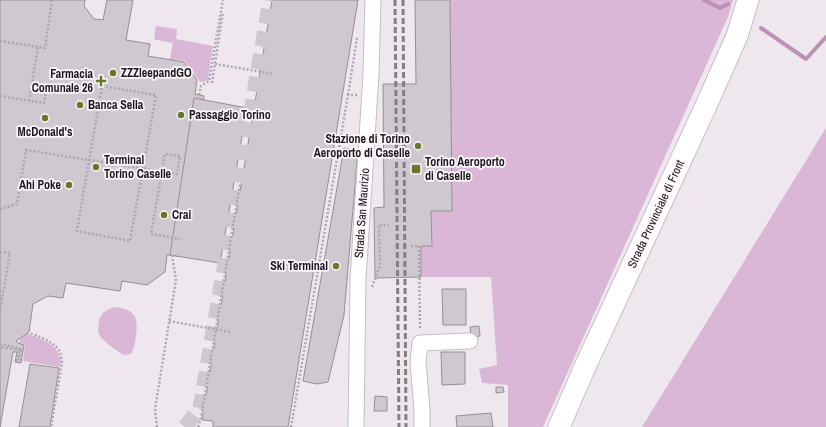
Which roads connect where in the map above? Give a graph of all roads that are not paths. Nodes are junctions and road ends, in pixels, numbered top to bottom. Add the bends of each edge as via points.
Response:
1 (373, 0) edge
2 (748, 0) edge
3 (470, 341) dead end
4 (356, 427) edge
5 (422, 427) edge
6 (559, 427) edge

1 - 4 street, Strada San Maurizio via 370,95 358,279
2 - 6 main road, Strada Provinciale di Front via 737,36
3 - 5 street via 420,343 418,362

